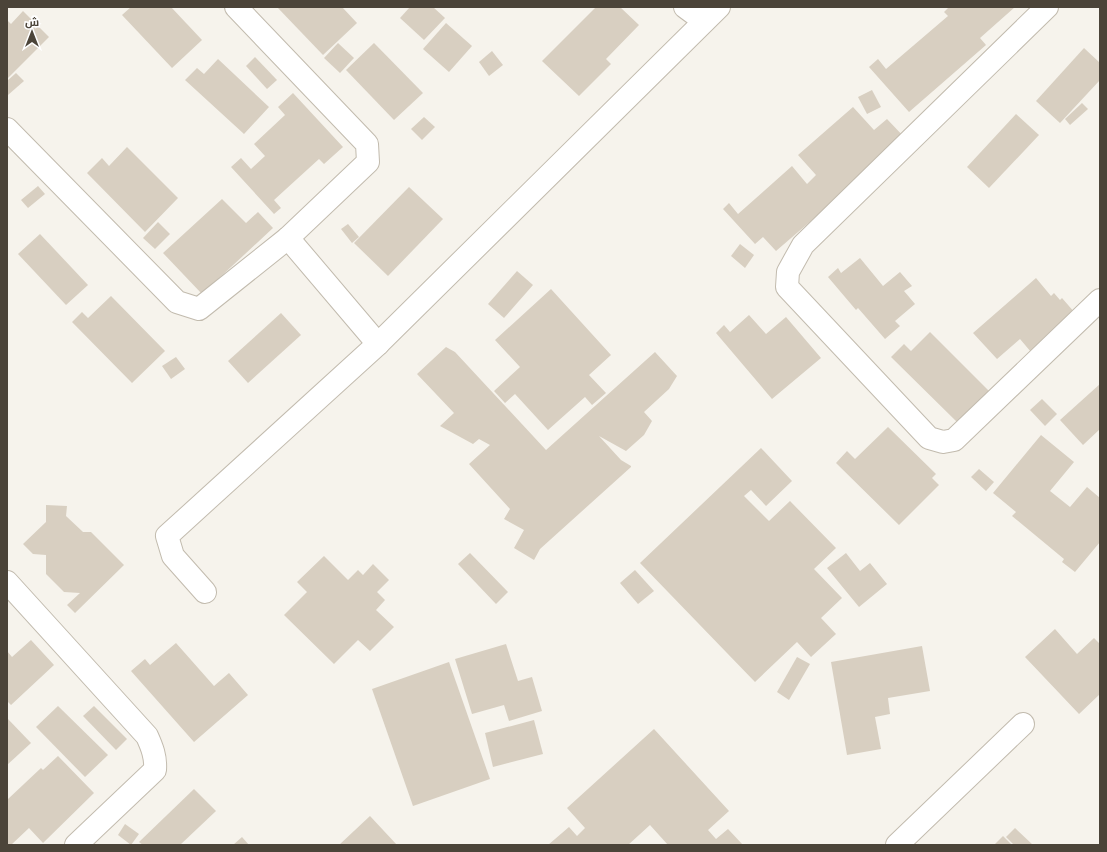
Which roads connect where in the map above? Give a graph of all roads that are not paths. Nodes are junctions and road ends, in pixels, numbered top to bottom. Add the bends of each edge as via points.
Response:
1 (236, 7) edge
2 (685, 7) edge
3 (1047, 7) edge
4 (711, 14) edge
5 (7, 129) edge
6 (288, 238) junction
7 (1100, 300) edge
8 (378, 344) junction
9 (7, 582) edge
10 (205, 592) dead end
11 (1023, 724) dead end
12 (76, 845) edge
13 (897, 845) edge

1 - 6 street via 367,144 368,162
2 - 4 street
3 - 7 street via 803,245 788,272 787,287 929,438 943,442 954,440
4 - 8 street
5 - 6 street via 177,302 199,309
6 - 8 street
8 - 10 street via 167,536 173,556
9 - 12 street via 147,736 153,749 155,770
11 - 13 street

